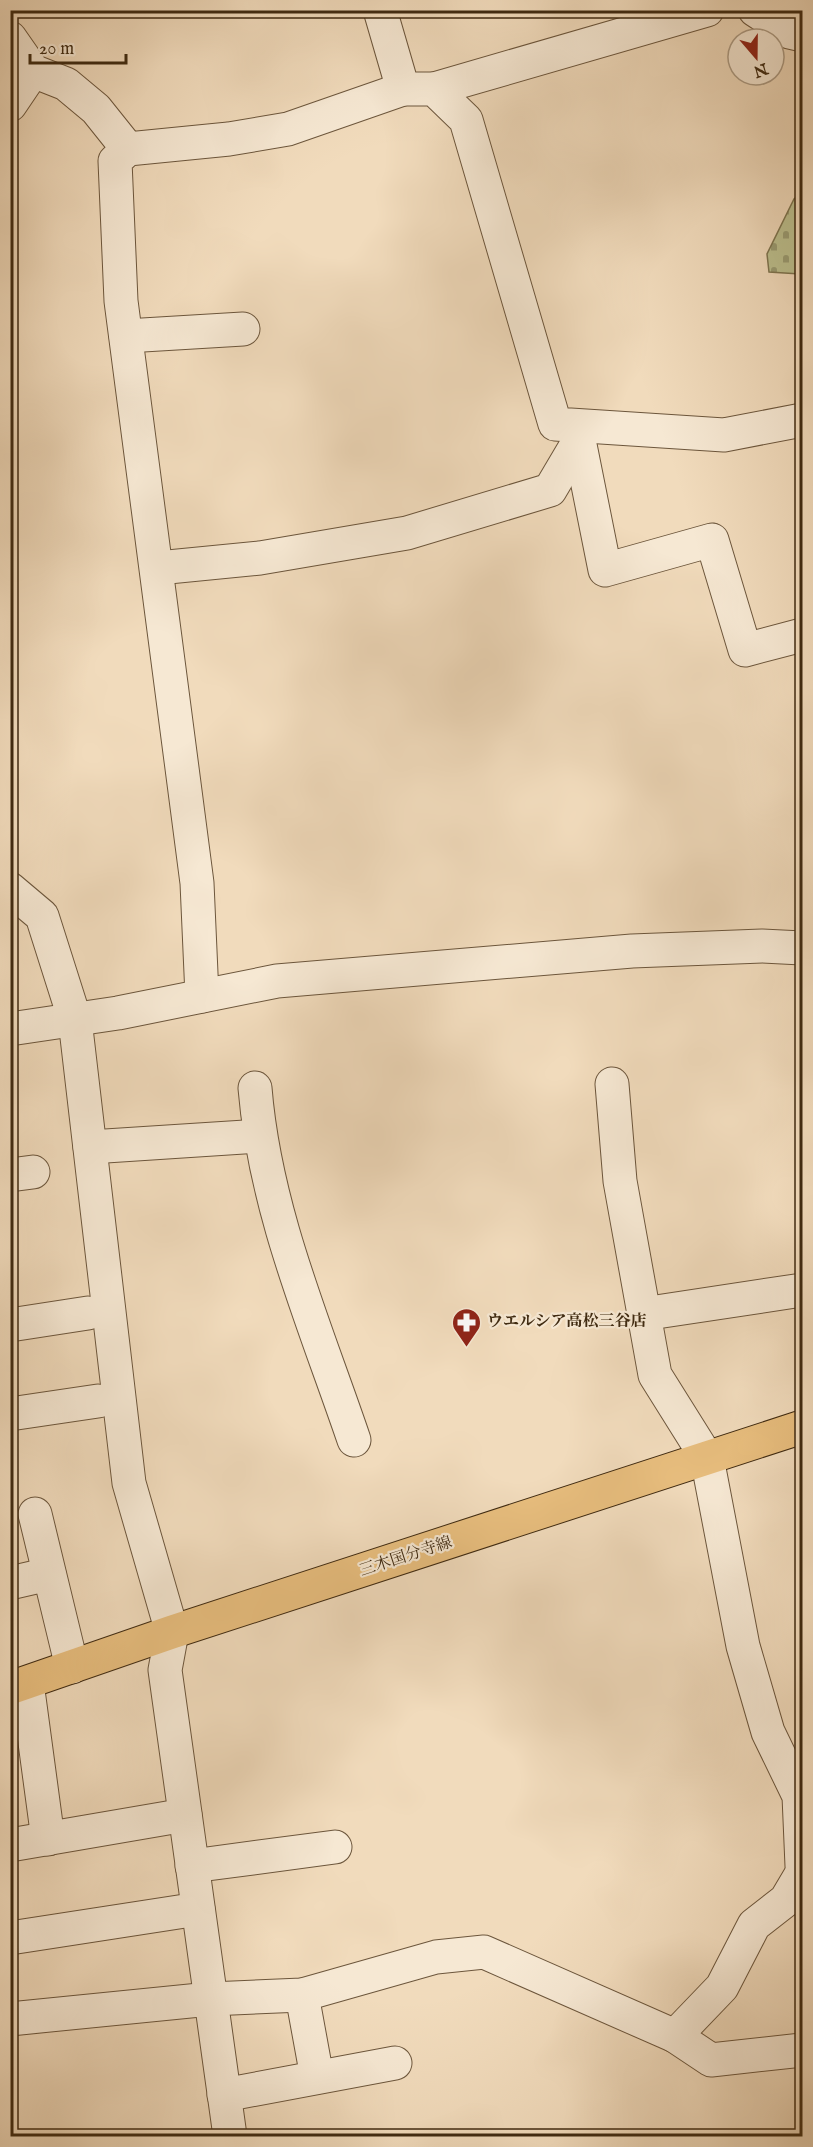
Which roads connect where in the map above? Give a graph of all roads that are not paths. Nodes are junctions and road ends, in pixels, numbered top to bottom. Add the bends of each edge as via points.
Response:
1 (380, 10) edge
2 (707, 10) edge
3 (755, 10) edge
4 (802, 35) edge
5 (10, 38) edge
6 (33, 71) junction
7 (418, 89) junction
8 (10, 105) edge
9 (128, 149) junction
10 (243, 329) dead end
11 (126, 336) junction
12 (802, 420) edge
13 (578, 433) junction
14 (158, 568) junction
15 (802, 635) edge
16 (10, 889) edge
17 (802, 948) edge
18 (202, 996) junction
19 (75, 1020) junction
20 (10, 1029) edge
21 (612, 1084) dead end
22 (255, 1088) dead end
23 (259, 1136) junction
24 (90, 1147) junction
25 (802, 1290) edge
26 (88, 1313) dead end
27 (643, 1314) junction
28 (10, 1325) edge
29 (98, 1401) dead end
30 (10, 1414) edge
31 (802, 1427) edge
32 (354, 1440) dead end
33 (708, 1458) junction
34 (35, 1514) dead end
35 (49, 1574) junction
36 (10, 1583) edge
37 (172, 1632) junction
38 (72, 1667) junction
39 (19, 1686) edge
40 (185, 1815) junction
41 (48, 1839) junction
42 (10, 1845) edge
43 (335, 1847) dead end
44 (192, 1866) junction
45 (802, 1866) edge
46 (802, 1873) edge
47 (198, 1909) junction
48 (10, 1938) edge
49 (302, 1995) junction
50 (210, 2000) junction
51 (10, 2019) edge
52 (675, 2036) junction
53 (802, 2050) edge
54 (395, 2064) dead end
55 (317, 2077) junction
56 (224, 2095) junction
57 (230, 2136) edge

1 - 7 street
2 - 7 street
3 - 4 street via 789,32
5 - 6 street
6 - 8 street
6 - 9 street via 66,84 96,110
7 - 9 street via 288,129 230,140
7 - 13 street via 466,120 555,424
9 - 11 street via 115,161
10 - 11 street
11 - 14 street
12 - 13 street via 724,435
13 - 14 street via 550,490 407,533 260,558
13 - 15 street via 605,570 712,540 745,650
14 - 18 street via 196,883
16 - 19 street via 42,916
17 - 18 street via 762,946 609,953 277,981
18 - 19 street
19 - 20 street
19 - 24 street
21 - 27 street via 620,1181
22 - 23 street
23 - 24 street
23 - 32 street via 278,1218
24 - 37 street via 129,1483
25 - 27 street
26 - 28 street
27 - 33 street via 655,1375
29 - 30 street
31 - 33 main road, 三木国分寺線
33 - 37 main road, 三木国分寺線
33 - 45 street via 743,1646 768,1732 799,1796
34 - 35 street
35 - 36 street
35 - 38 street
37 - 38 main road, 三木国分寺線
37 - 40 street via 165,1670
38 - 39 main road, 三木国分寺線
39 - 41 street
40 - 41 street
40 - 44 street
41 - 42 street
43 - 44 street
44 - 47 street
46 - 52 street via 786,1900 754,1925 722,1987
47 - 48 street
47 - 50 street
49 - 50 street
49 - 52 street via 436,1957 484,1952
49 - 55 street
50 - 51 street
50 - 56 street
52 - 53 street via 711,2060
54 - 55 street
55 - 56 street
56 - 57 street

